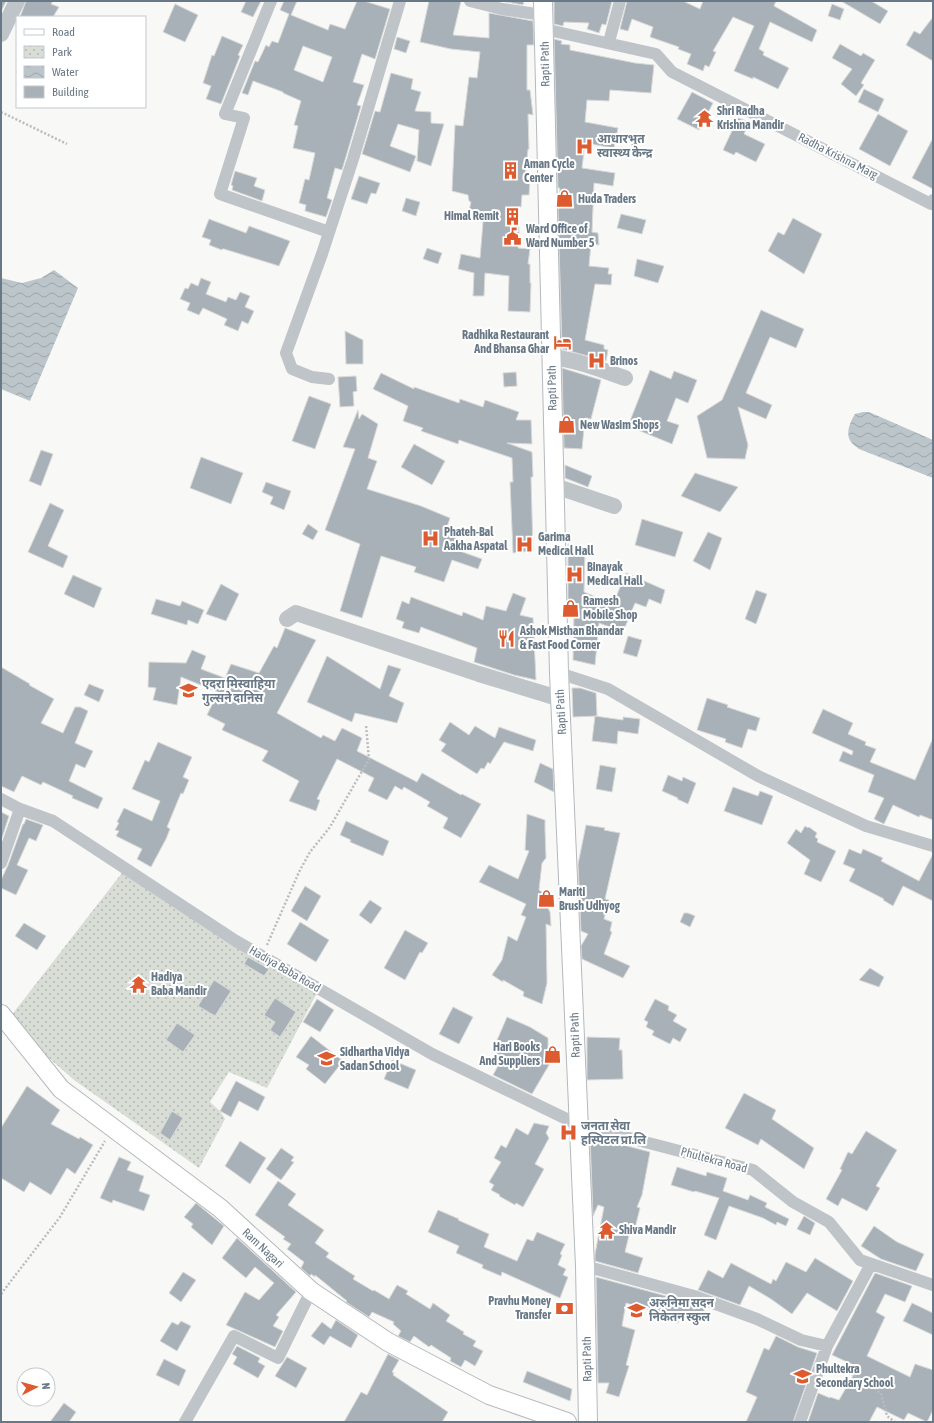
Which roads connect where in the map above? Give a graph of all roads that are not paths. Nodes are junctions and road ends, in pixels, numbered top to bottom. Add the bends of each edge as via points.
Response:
1 (17, 1) edge
2 (271, 1) edge
3 (400, 1) edge
4 (470, 1) edge
5 (620, 1) edge
6 (543, 15) edge
7 (1, 34) edge
8 (609, 42) junction
9 (932, 206) edge
10 (329, 232) junction
11 (552, 357) junction
12 (625, 378) dead end
13 (329, 379) dead end
14 (555, 486) junction
15 (614, 506) dead end
16 (287, 620) dead end
17 (559, 673) junction
18 (561, 699) junction
19 (1, 799) edge
20 (20, 809) junction
21 (933, 846) edge
22 (1, 863) edge
23 (1, 1014) edge
24 (578, 1125) junction
25 (871, 1264) junction
26 (585, 1266) junction
27 (933, 1285) edge
28 (311, 1291) junction
29 (827, 1346) junction
30 (186, 1422) edge
31 (567, 1422) edge
32 (588, 1422) edge
33 (800, 1422) edge

1 - 7 street
2 - 10 street via 224,114 244,118 220,194
3 - 10 street
4 - 6 street, Radha Krishna Marg
5 - 8 street
6 - 8 street, Radha Krishna Marg
6 - 11 main road, Rapti Path
8 - 9 street, Radha Krishna Marg via 656,54 672,72
10 - 13 street via 286,352 292,369 312,377
11 - 12 street via 590,365
11 - 14 main road, Rapti Path
14 - 15 street
14 - 17 main road, Rapti Path
16 - 18 street via 296,613
17 - 18 main road, Rapti Path
17 - 21 street via 608,689 758,776 866,826
18 - 24 main road, Rapti Path
19 - 20 street, Hadiya Baba Road
20 - 22 street
20 - 24 street, Hadiya Baba Road via 53,821 236,941 432,1054
23 - 28 main road, Ram Nagari via 61,1089 220,1208
24 - 25 street, Phultekra Road via 753,1170 793,1202 829,1222 860,1260
24 - 26 main road, Rapti Path
25 - 27 street, Phultekra Road
25 - 29 street
26 - 29 street via 694,1296 757,1319 800,1340
26 - 32 main road, Rapti Path
28 - 30 street via 278,1358 234,1336
28 - 31 main road, Ram Nagari via 388,1342 489,1395
29 - 33 street

